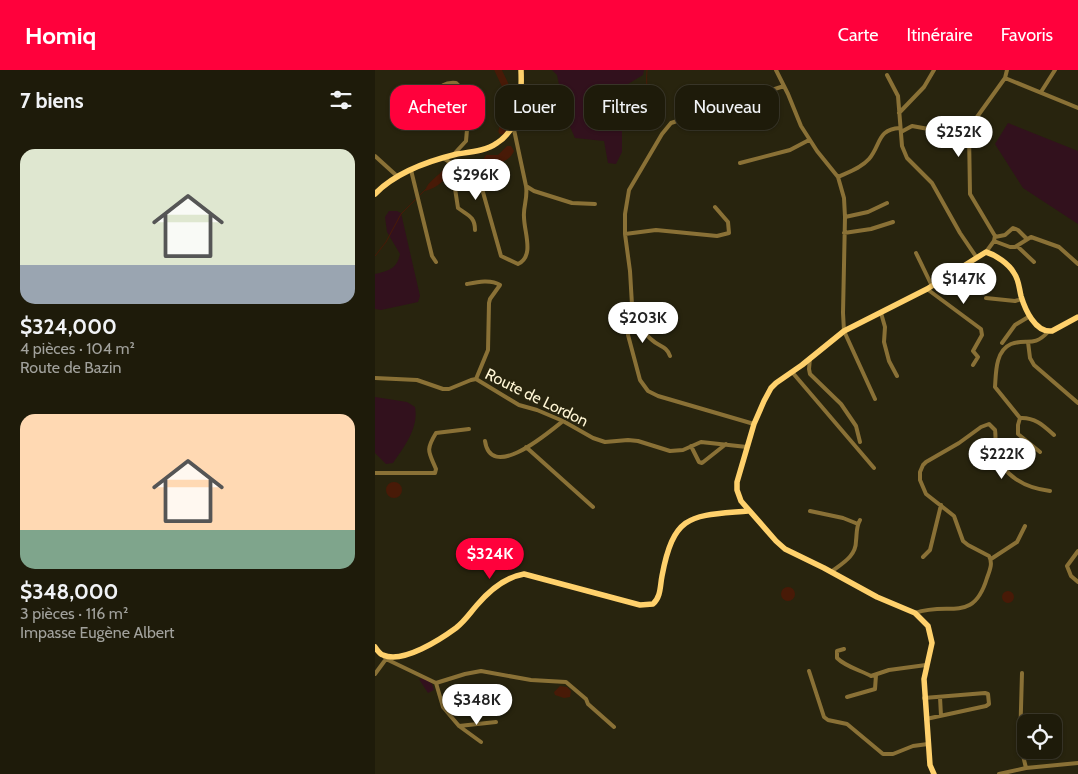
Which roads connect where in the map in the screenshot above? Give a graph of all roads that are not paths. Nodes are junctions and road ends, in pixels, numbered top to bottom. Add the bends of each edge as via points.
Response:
1 (521, 70) edge
2 (777, 70) edge
3 (934, 70) edge
4 (1007, 70) edge
5 (1055, 70) edge
6 (887, 75) dead end
7 (1005, 78) junction
8 (446, 85) edge
9 (458, 85) edge
10 (521, 85) edge
11 (784, 86) junction
12 (1041, 92) junction
13 (1078, 108) edge
14 (899, 113) junction
15 (467, 130) edge
16 (509, 130) edge
17 (514, 130) edge
18 (900, 130) junction
19 (934, 130) dead end
20 (809, 140) junction
21 (453, 155) junction
22 (375, 156) edge
23 (443, 158) junction
24 (740, 163) dead end
25 (461, 169) junction
26 (411, 170) junction
27 (397, 176) junction
28 (838, 177) junction
29 (526, 186) junction
30 (375, 194) edge
31 (887, 203) dead end
32 (595, 204) dead end
33 (715, 207) dead end
34 (845, 217) junction
35 (893, 222) dead end
36 (475, 230) dead end
37 (844, 233) junction
38 (625, 234) junction
39 (995, 239) junction
40 (1027, 239) junction
41 (1017, 246) junction
42 (986, 252) junction
43 (916, 253) dead end
44 (977, 258) junction
45 (436, 262) dead end
46 (1034, 262) dead end
47 (1078, 264) edge
48 (467, 284) dead end
49 (929, 288) junction
50 (986, 298) dead end
51 (1022, 299) junction
52 (881, 313) junction
53 (1030, 316) junction
54 (1078, 317) edge
55 (630, 319) junction
56 (844, 331) junction
57 (1048, 332) junction
58 (1027, 342) junction
59 (1002, 343) dead end
60 (670, 356) dead end
61 (810, 358) junction
62 (973, 364) dead end
63 (791, 372) junction
64 (897, 376) dead end
65 (375, 378) edge
66 (476, 380) junction
67 (875, 399) dead end
68 (1078, 404) edge
69 (1021, 418) junction
70 (563, 421) junction
71 (754, 424) junction
72 (469, 429) dead end
73 (1054, 435) dead end
74 (485, 441) dead end
75 (860, 442) dead end
76 (726, 444) junction
77 (691, 446) junction
78 (526, 448) junction
79 (747, 448) junction
80 (1040, 452) dead end
81 (874, 468) dead end
82 (375, 473) edge
83 (1049, 491) dead end
84 (741, 501) junction
85 (941, 505) junction
86 (593, 507) dead end
87 (749, 510) junction
88 (809, 511) dead end
89 (738, 512) junction
90 (1025, 526) dead end
91 (1078, 551) edge
92 (923, 557) dead end
93 (991, 559) junction
94 (831, 572) junction
95 (1078, 582) edge
96 (915, 613) junction
97 (375, 647) edge
98 (844, 649) dead end
99 (384, 657) junction
100 (926, 666) junction
101 (809, 671) dead end
102 (1022, 673) dead end
103 (375, 674) edge
104 (877, 675) junction
105 (435, 684) junction
106 (847, 697) dead end
107 (924, 698) junction
108 (940, 698) junction
109 (941, 716) junction
110 (926, 719) junction
111 (496, 722) dead end
112 (459, 726) junction
113 (614, 728) dead end
114 (481, 742) dead end
115 (928, 744) junction
116 (1078, 763) edge
117 (1026, 768) junction
118 (932, 772) edge
119 (999, 774) edge

1 - 10 street
2 - 11 street
3 - 14 street
4 - 7 street
5 - 12 street
6 - 14 street via 898,96
7 - 12 street
7 - 39 street via 969,133 970,194
8 - 9 street
11 - 20 street
11 - 38 street via 671,123 629,190
12 - 13 street
14 - 18 street
15 - 21 street via 466,141
16 - 21 street via 497,143 487,148
17 - 29 street
18 - 19 street via 912,126
18 - 28 street via 892,128 882,135 870,158
18 - 44 street via 907,158 932,183
20 - 24 street via 790,150
20 - 28 street
21 - 23 street
22 - 27 street
23 - 25 street
23 - 26 street
25 - 29 street via 479,178 501,256 518,264 524,258 528,244 523,218
25 - 36 street via 454,182 458,208 472,217
26 - 27 street
26 - 45 street
27 - 30 street
28 - 34 street
29 - 32 street via 572,203
31 - 34 street
33 - 38 street via 728,222 729,233 717,236 656,230
34 - 37 street
35 - 37 street
37 - 56 street
38 - 55 street via 630,271
39 - 40 street via 1013,228
39 - 41 street via 1010,247
39 - 42 street
40 - 41 street
40 - 47 street via 1031,237 1053,243
41 - 46 street
42 - 44 street
42 - 51 street via 1014,272
43 - 49 street
44 - 49 street
48 - 66 street via 480,281 500,285 490,299 488,350
49 - 52 street
49 - 62 street via 981,329 973,352 978,357
50 - 51 street
51 - 53 street
52 - 56 street
52 - 64 street via 884,342
53 - 57 street via 1040,329
53 - 59 street via 1015,326
54 - 57 street
55 - 60 street via 653,341 667,349
55 - 71 street via 628,335 640,380 648,391
56 - 61 street
56 - 67 street
57 - 58 street via 1038,341
58 - 68 street via 1034,365
58 - 69 street via 1011,344 999,359 996,369 995,388
61 - 63 street
61 - 75 street via 810,374 841,404 857,426
63 - 71 street via 771,388
63 - 81 street
65 - 66 street, Route de Lordon via 417,380 443,390
66 - 70 street, Route de Lordon via 519,405
69 - 73 street via 1039,422
69 - 80 street via 1018,434
70 - 77 street, Route de Lordon via 605,442 638,441 670,451
70 - 78 street
71 - 79 street
72 - 82 street via 436,434 428,449 435,473
74 - 78 street via 488,452 496,457 505,458
76 - 77 street, Route de Lordon via 701,442
76 - 77 street via 702,463
76 - 79 street, Route de Lordon
78 - 86 street
79 - 84 street via 737,482
83 - 85 street via 1029,487 1009,474 996,451 995,430 989,424 921,468 922,489
84 - 87 street
84 - 89 street
85 - 92 street via 930,550
85 - 93 street via 954,516 963,540
87 - 89 street
87 - 94 street via 785,550
88 - 94 street via 859,522 853,554
89 - 99 street via 698,516 682,525 668,552 659,597 653,604 640,605 533,575 518,575 490,593 457,627 408,654
90 - 93 street via 1017,542
91 - 95 street via 1067,566
93 - 96 street via 982,594 977,601 961,608
94 - 96 street via 877,598
96 - 100 street via 931,633 933,643
97 - 99 street
98 - 104 street via 837,652 839,661 871,676
99 - 103 street
99 - 105 street
100 - 104 street via 889,670
100 - 107 street
101 - 115 street via 824,716 847,724 883,754
102 - 117 street via 1020,743
104 - 106 street via 875,689
105 - 112 street via 443,707
105 - 113 street via 481,671 531,680 566,682
107 - 108 street
107 - 110 street
108 - 109 street
108 - 109 street via 985,693 989,704
109 - 110 street
110 - 115 street
111 - 112 street
112 - 114 street
115 - 118 street
116 - 117 street
117 - 119 street

